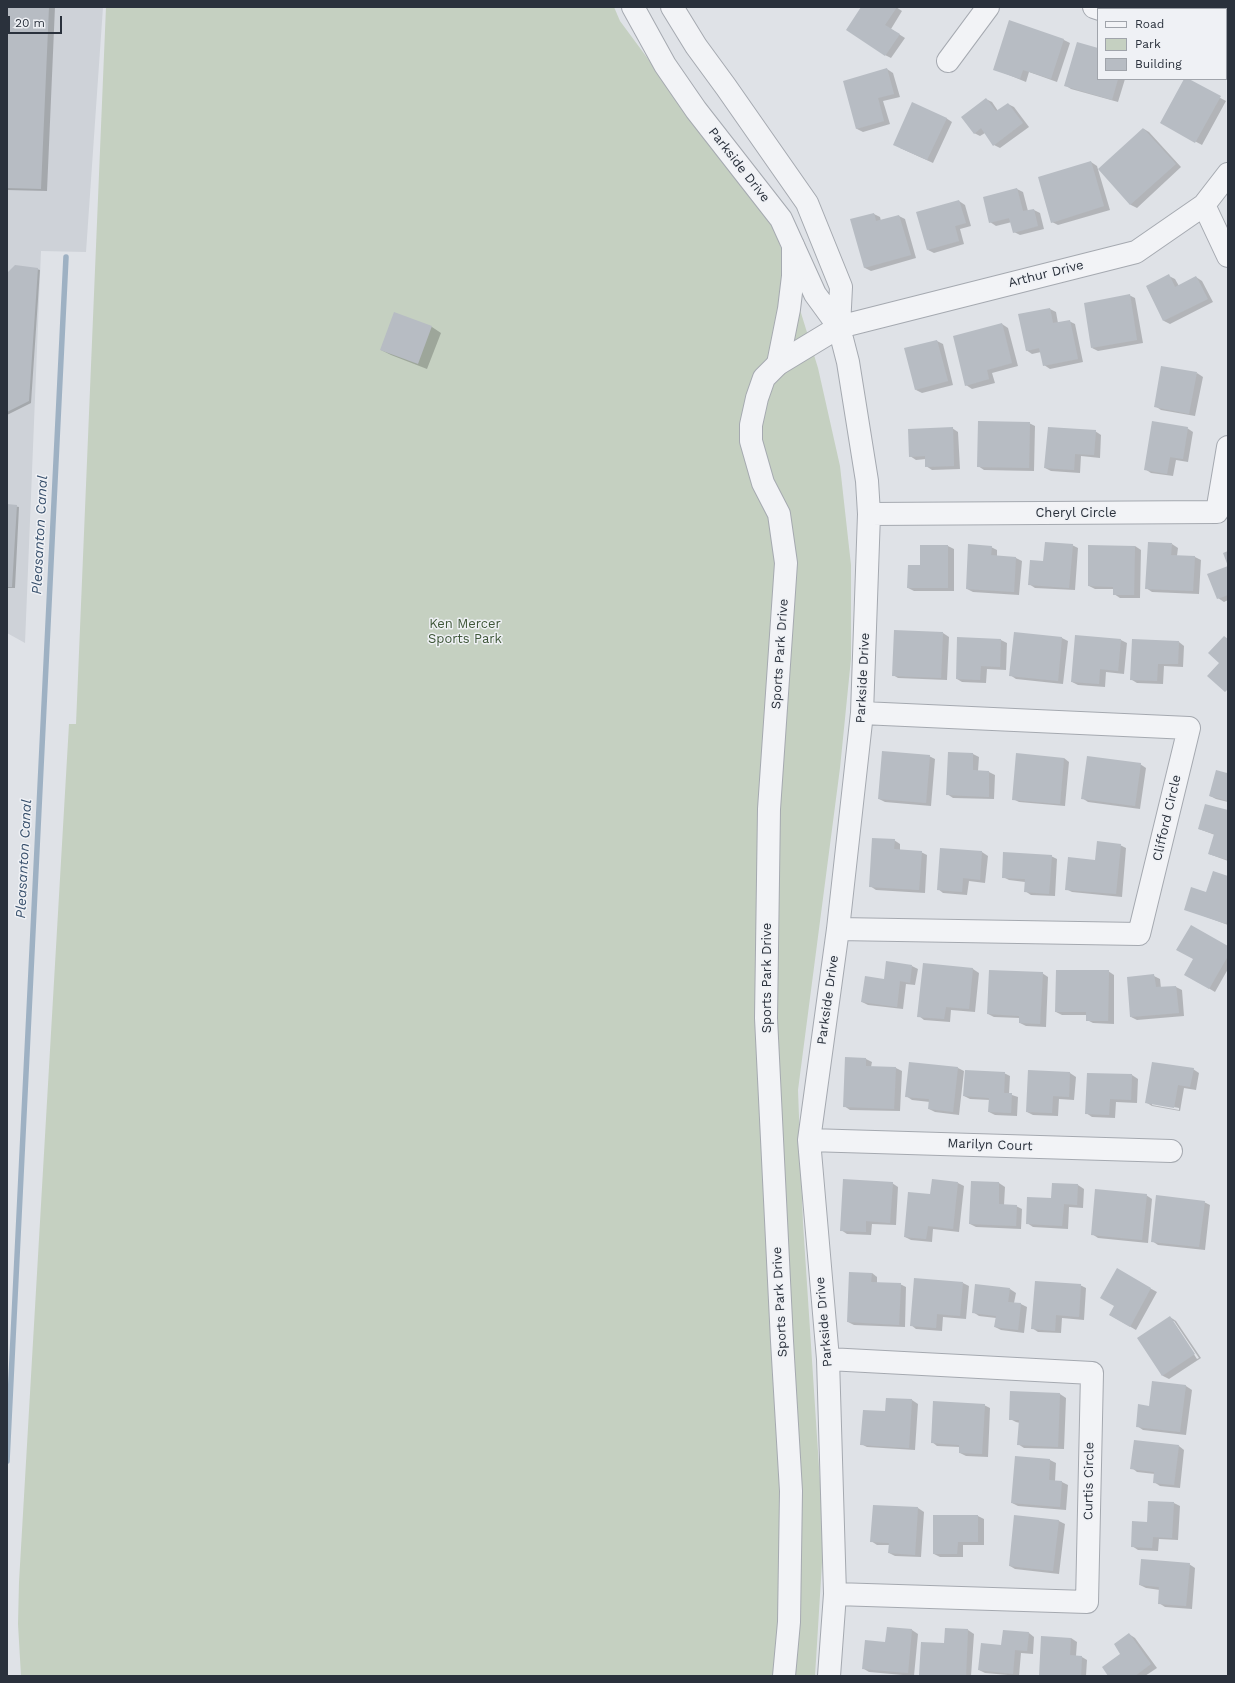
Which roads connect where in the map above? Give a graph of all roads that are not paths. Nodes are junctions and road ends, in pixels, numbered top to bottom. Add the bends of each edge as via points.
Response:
1 (633, 7) edge
2 (672, 7) edge
3 (988, 7) edge
4 (948, 60) dead end
5 (1228, 174) edge
6 (1204, 205) junction
7 (793, 246) junction
8 (1228, 256) edge
9 (839, 327) junction
10 (778, 364) junction
11 (1228, 447) edge
12 (869, 514) junction
13 (862, 713) junction
14 (838, 930) junction
15 (809, 1140) junction
16 (1171, 1151) dead end
17 (828, 1359) junction
18 (835, 1594) junction
19 (784, 1676) edge
20 (829, 1676) edge

1 - 7 street, Parkside Drive via 665,65 696,110 781,220
2 - 9 street, Parkside Drive via 696,46 807,203 841,287
3 - 4 street
5 - 6 street, Arthur Drive
6 - 8 street
6 - 9 street, Arthur Drive via 1136,252
7 - 9 street, Parkside Drive via 815,294
7 - 10 street via 789,309
9 - 10 street, Sports Park Drive
9 - 12 street, Parkside Drive via 848,362 867,481
10 - 19 street, Sports Park Drive via 764,378 757,398 751,441 763,483 779,514 786,562 769,809 766,1018 791,1491 789,1622
11 - 12 street, Cheryl Circle via 1217,512
12 - 13 street, Parkside Drive
13 - 14 street, Parkside Drive
13 - 14 street, Clifford Circle via 1188,728 1139,934
14 - 15 street, Parkside Drive
15 - 16 street, Marilyn Court
15 - 17 street, Parkside Drive
17 - 18 street, Parkside Drive
17 - 18 street, Curtis Circle via 1092,1373 1086,1602
18 - 20 street, Parkside Drive

